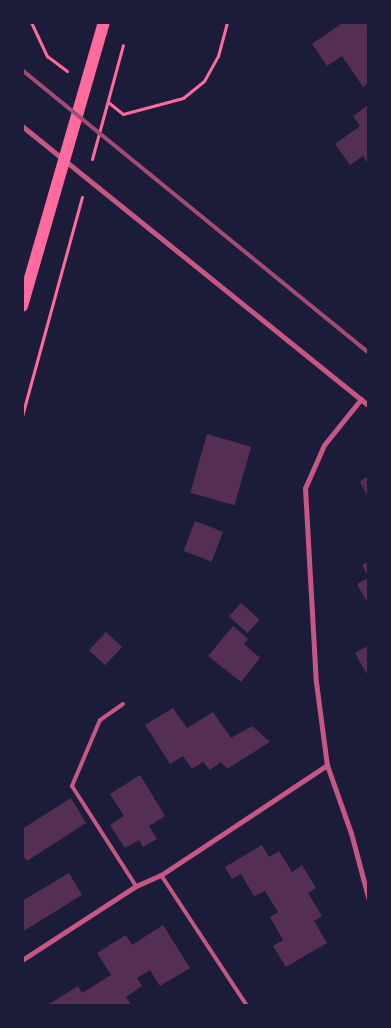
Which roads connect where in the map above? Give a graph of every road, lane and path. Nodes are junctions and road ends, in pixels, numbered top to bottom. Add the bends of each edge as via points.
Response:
1 (104, 22) edge
2 (227, 22) edge
3 (144, 110) dead end
4 (22, 126) edge
5 (22, 306) edge
6 (41, 349) dead end
7 (361, 399) junction
8 (368, 405) edge
9 (22, 416) edge
10 (123, 704) dead end
11 (327, 765) junction
12 (161, 876) junction
13 (136, 886) junction
14 (368, 897) edge
15 (22, 960) edge
16 (247, 1006) edge

1 - 5 main road
2 - 3 path via 218,56 204,81 183,98
4 - 7 street
6 - 9 path
7 - 8 street
7 - 11 street via 324,445 305,488 316,682
10 - 13 lane via 100,720 72,786
11 - 12 street
11 - 14 street via 351,833
12 - 13 street
12 - 16 lane
13 - 15 street

